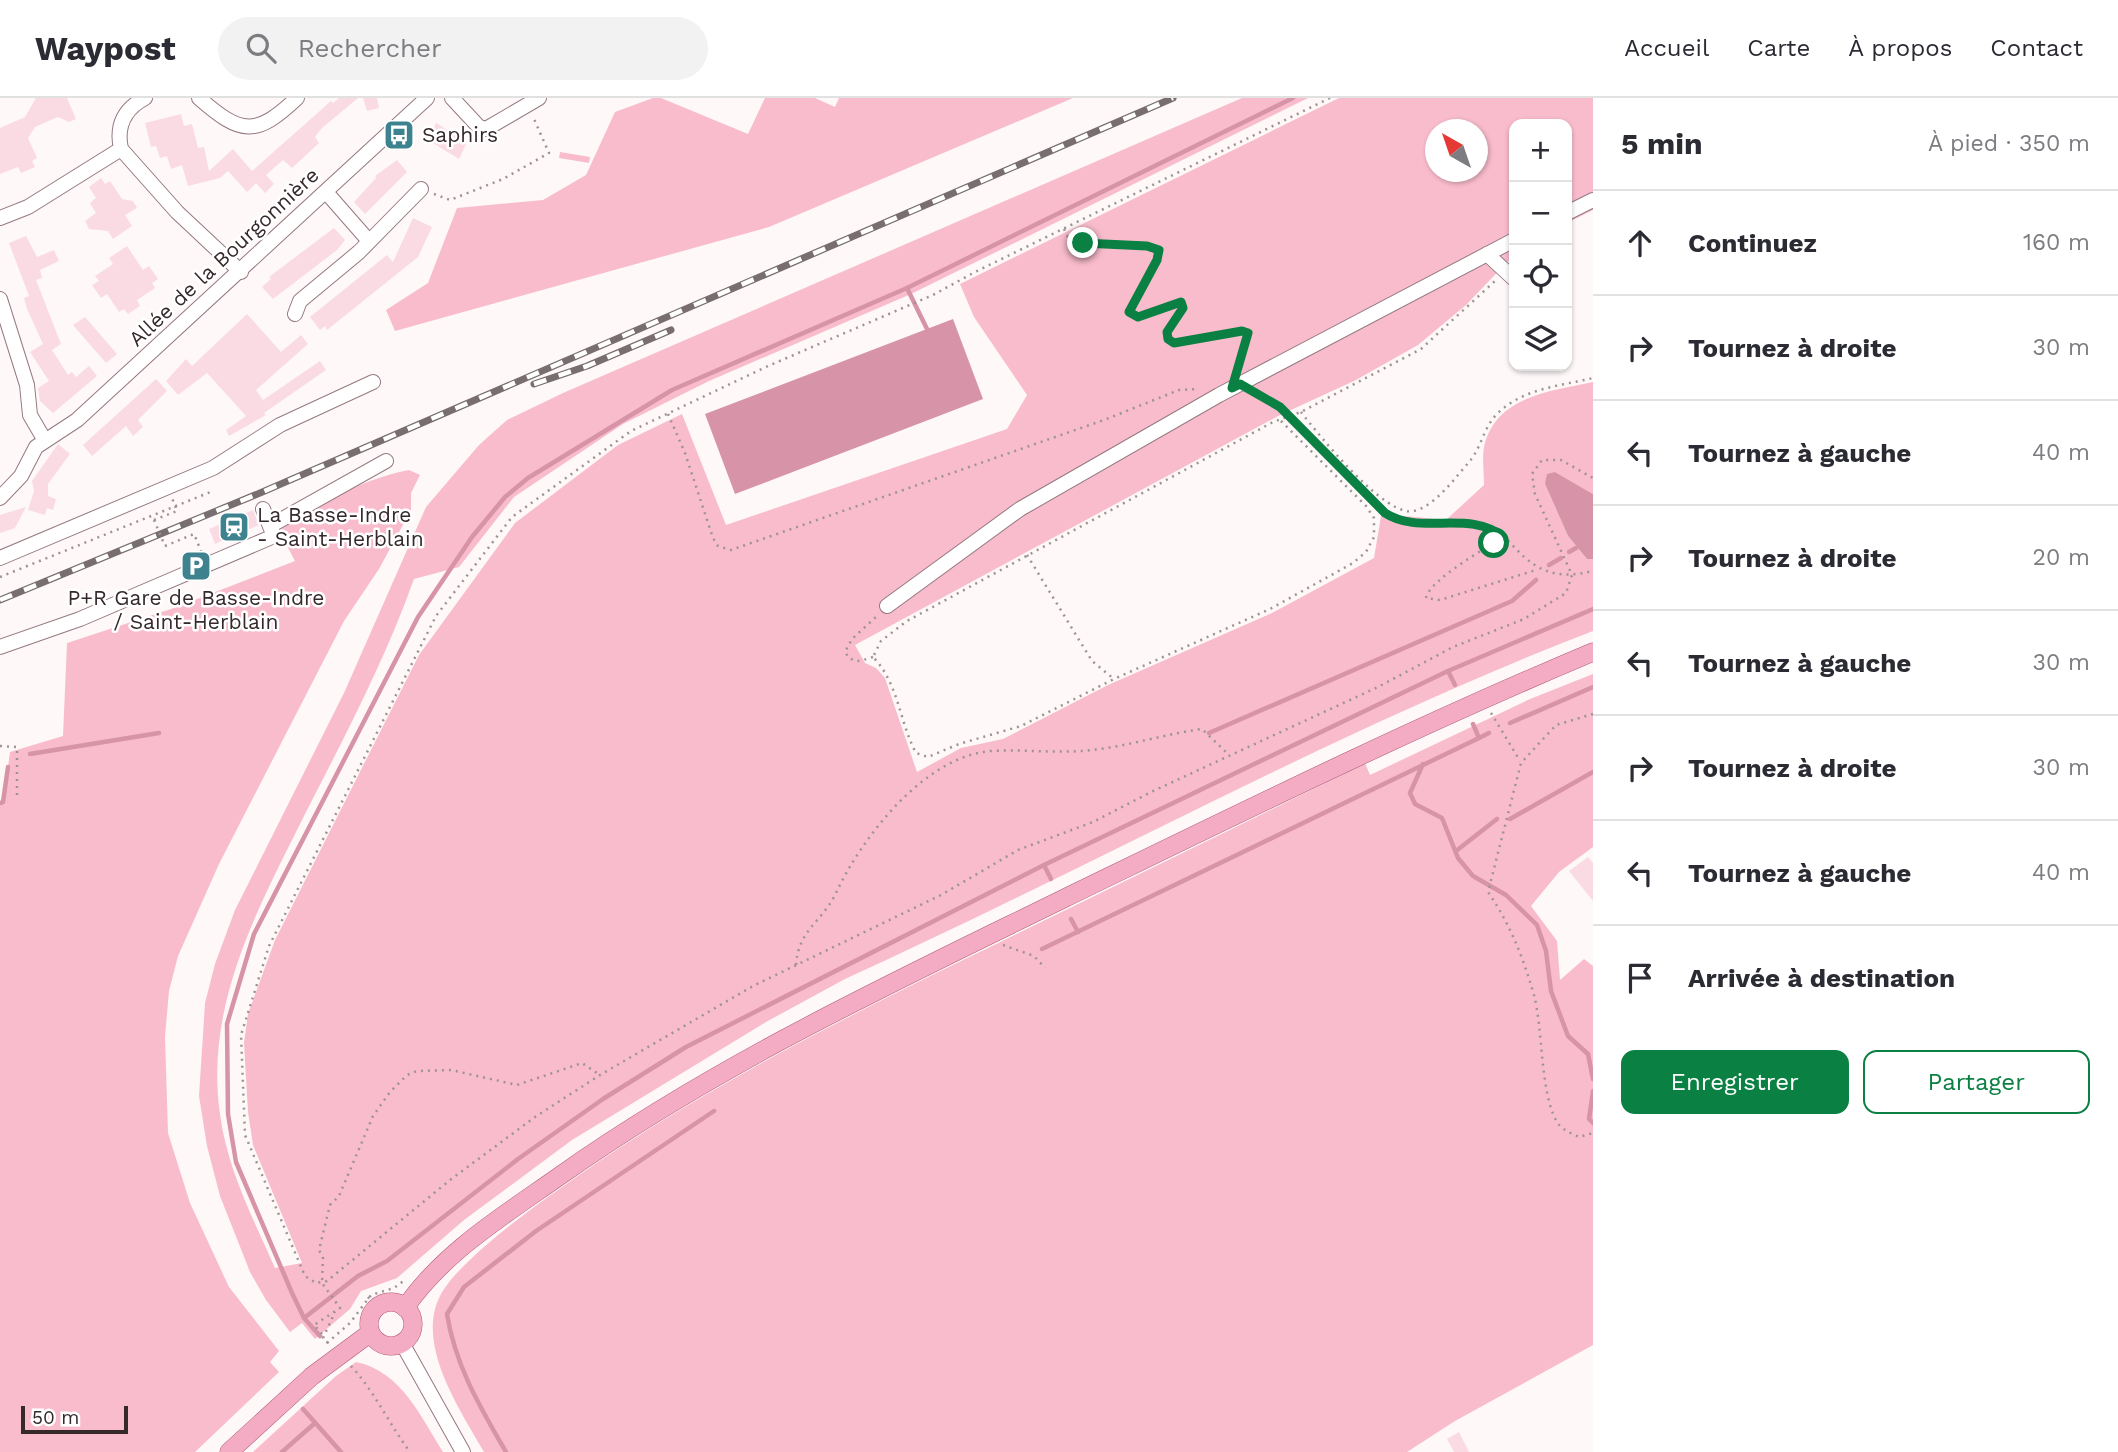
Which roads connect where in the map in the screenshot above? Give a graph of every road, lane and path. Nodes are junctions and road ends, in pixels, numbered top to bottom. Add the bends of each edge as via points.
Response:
1 (145, 98) edge
2 (200, 98) edge
3 (297, 98) edge
4 (427, 98) edge
5 (452, 98) edge
6 (1331, 98) edge
7 (533, 102) edge
8 (121, 149) junction
9 (421, 189) joint
10 (326, 192) junction
11 (1593, 200) edge
12 (1572, 210) edge
13 (0, 218) edge
14 (1064, 229) junction
15 (368, 240) junction
16 (1509, 243) edge
17 (1487, 254) junction
18 (241, 272) junction
19 (1509, 274) edge
20 (1509, 276) edge
21 (0, 299) edge
22 (295, 314) dead end
23 (1593, 378) edge
24 (373, 382) dead end
25 (1230, 389) junction
26 (1301, 412) junction
27 (668, 414) junction
28 (1290, 416) junction
29 (1280, 421) junction
30 (44, 439) junction
31 (386, 461) dead end
32 (1593, 478) edge
33 (169, 489) junction
34 (213, 491) dead end
35 (0, 498) edge
36 (175, 506) junction
37 (263, 509) dead end
38 (270, 526) junction
39 (1503, 537) junction
40 (1027, 555) junction
41 (0, 558) edge
42 (206, 565) junction
43 (1538, 569) junction
44 (1593, 571) edge
45 (1572, 575) junction
46 (0, 577) edge
47 (887, 606) joint
48 (0, 647) edge
49 (1593, 652) edge
50 (873, 657) junction
51 (1114, 679) junction
52 (1483, 697) junction
53 (1593, 714) edge
54 (0, 746) edge
55 (1229, 755) junction
56 (1521, 763) junction
57 (17, 797) dead end
58 (985, 937) junction
59 (796, 966) junction
60 (1045, 968) dead end
61 (600, 1075) junction
62 (1592, 1134) edge
63 (322, 1283) junction
64 (405, 1308) junction
65 (334, 1312) junction
66 (370, 1333) junction
67 (322, 1334) dead end
68 (328, 1343) dead end
69 (402, 1343) junction
70 (351, 1366) dead end
71 (229, 1452) edge
72 (410, 1452) edge
73 (463, 1452) edge

1 - 8 street via 127,111 120,123
2 - 3 street via 222,119 242,126 264,124
4 - 10 street, Allée de la Bourgonnière
5 - 7 street via 486,130
6 - 14 path
7 - 9 path via 549,153 503,179 450,200
8 - 13 street via 28,207
8 - 18 street via 177,212
9 - 15 street
10 - 15 street
10 - 18 street, Allée de la Bourgonnière
11 - 12 street
14 - 25 path via 1071,244 1159,250 1129,312 1138,317 1183,304 1167,332 1168,339 1184,344 1248,333
14 - 27 path via 933,295
15 - 22 street via 340,270 300,301
16 - 17 street
17 - 19 street
17 - 25 street
18 - 30 street, Allée de la Bourgonnière via 77,419
20 - 26 path via 1421,349
21 - 30 street via 25,375 30,415
23 - 26 path via 1530,392 1497,412 1471,460 1432,501 1413,511 1395,511 1378,496
24 - 33 street via 280,425 223,463
25 - 27 path via 1179,390 1104,421 732,550 718,546 713,538
25 - 28 path via 1280,407
25 - 47 street via 1020,509
26 - 28 path
27 - 63 path via 621,437 523,508 484,551 415,653 269,946 241,1035 246,1135 302,1269 310,1281
28 - 29 path
28 - 39 path via 1394,519 1481,525
29 - 40 path
29 - 51 path via 1374,518 1374,537 1366,552 1270,609
30 - 35 street
31 - 38 street
32 - 45 path via 1554,458 1542,460 1532,474 1535,494
33 - 36 path
33 - 41 street
34 - 36 path
36 - 42 path, bridge via 177,511 154,520 165,546 194,534
36 - 46 path
37 - 38 street
38 - 42 street via 274,536
39 - 43 path
39 - 43 path via 1440,581 1426,598 1440,600
40 - 50 path via 907,621 881,641
40 - 51 path via 1092,661
42 - 48 street via 80,619
43 - 45 path
44 - 45 path
45 - 55 path via 1566,593 1535,613 1453,647
47 - 50 path via 852,639 845,652 856,662
49 - 52 main road
50 - 51 path via 892,684 916,753 928,757 1021,726
52 - 56 path
52 - 58 main road
53 - 56 path via 1556,725
54 - 57 path via 18,747
55 - 59 path via 1093,822 1018,850 941,895
55 - 59 path via 1202,729 1094,750 990,751 942,768 901,801 866,844 829,906 797,946
56 - 62 path via 1488,892 1507,920 1535,998 1556,1121 1579,1137
58 - 60 path via 1034,956
58 - 64 main road via 789,1034 689,1091 482,1232 434,1273
59 - 61 path
61 - 63 path via 450,1180
61 - 63 path via 582,1063 517,1085 451,1070 407,1075 373,1116 339,1196 330,1205 319,1250
63 - 65 path via 340,1308
64 - 66 main road via 372,1303
64 - 69 main road via 412,1330
65 - 67 path via 314,1325
65 - 68 path via 323,1338
66 - 69 main road via 385,1346
66 - 71 main road via 323,1367
69 - 73 street
70 - 72 path

